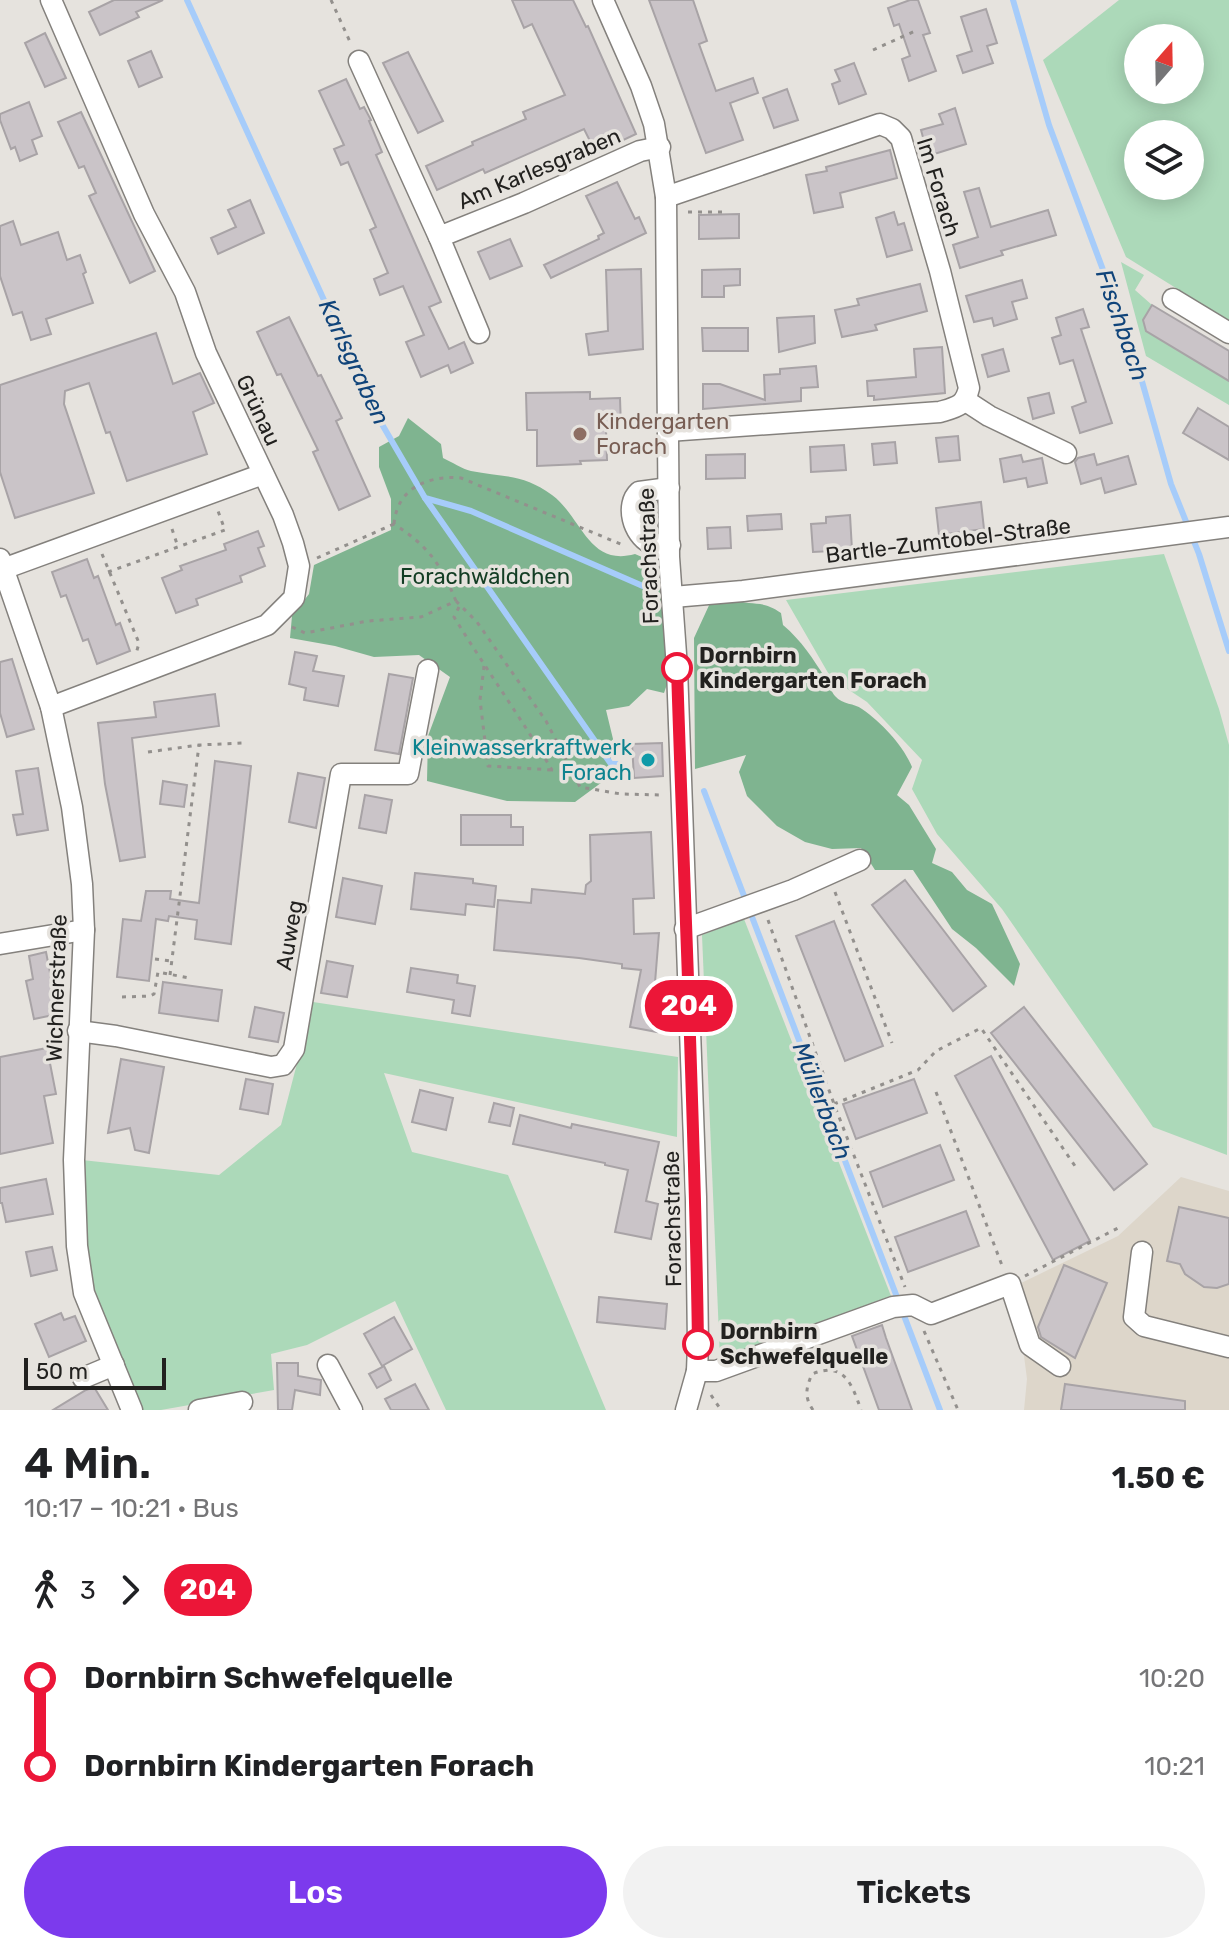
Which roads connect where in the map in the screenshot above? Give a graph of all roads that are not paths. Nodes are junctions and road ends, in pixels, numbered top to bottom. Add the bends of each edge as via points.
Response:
1 (51, 0) edge
2 (603, 0) edge
3 (359, 61) road end
4 (660, 147) junction
5 (666, 204) junction
6 (439, 237) junction
7 (1173, 299) dead end
8 (479, 333) dead end
9 (1229, 333) edge
10 (966, 401) junction
11 (668, 431) junction
12 (1066, 453) dead end
13 (263, 474) junction
14 (669, 488) junction
15 (1229, 527) edge
16 (670, 545) junction
17 (2, 564) edge
18 (673, 597) junction
19 (428, 670) dead end
20 (51, 707) junction
21 (860, 860) dead end
22 (685, 929) junction
23 (84, 930) junction
24 (0, 944) edge
25 (78, 1031) junction
26 (1142, 1252) dead end
27 (1229, 1347) edge
28 (114, 1365) junction
29 (328, 1365) dead end
30 (1060, 1366) dead end
31 (697, 1371) junction
32 (83, 1378) dead end
33 (242, 1402) dead end
34 (132, 1410) edge
35 (199, 1410) edge
36 (352, 1410) edge
37 (686, 1410) edge

1 - 13 street, Grünau
2 - 4 street, Forachstraße via 641,86
3 - 6 street, Am Karlesgraben
4 - 5 street, Forachstraße
4 - 6 street, Am Karlesgraben
5 - 10 street, Im Forach via 880,124 892,129 901,138 940,271 969,388
5 - 11 street, Forachstraße
6 - 8 street, Am Karlesgraben
7 - 9 street
10 - 11 street via 940,412
10 - 12 street
11 - 14 street, Forachstraße
13 - 17 street, Wichnerstraße
13 - 20 street, Grünau via 299,566 294,598 267,625
14 - 16 street, Forachstraße
14 - 16 street via 639,492 630,509 646,540
15 - 18 street, Bartle-Zumtobel-Straße
16 - 18 street, Forachstraße
17 - 20 street, Wichnerstraße
18 - 22 street, Forachstraße
19 - 25 street, Auweg via 408,774 341,774 294,1049 283,1065
20 - 23 street, Wichnerstraße via 72,807
21 - 22 street
22 - 31 street, Forachstraße
23 - 24 street
23 - 25 street, Wichnerstraße
25 - 28 street, Wichnerstraße via 77,1246 84,1293
26 - 27 street via 1134,1317 1144,1326
28 - 32 street
28 - 34 street, Wichnerstraße
29 - 36 street
30 - 31 street via 1030,1345 1010,1284 931,1314 903,1306 716,1371
31 - 37 street, Forachstraße
33 - 35 street

